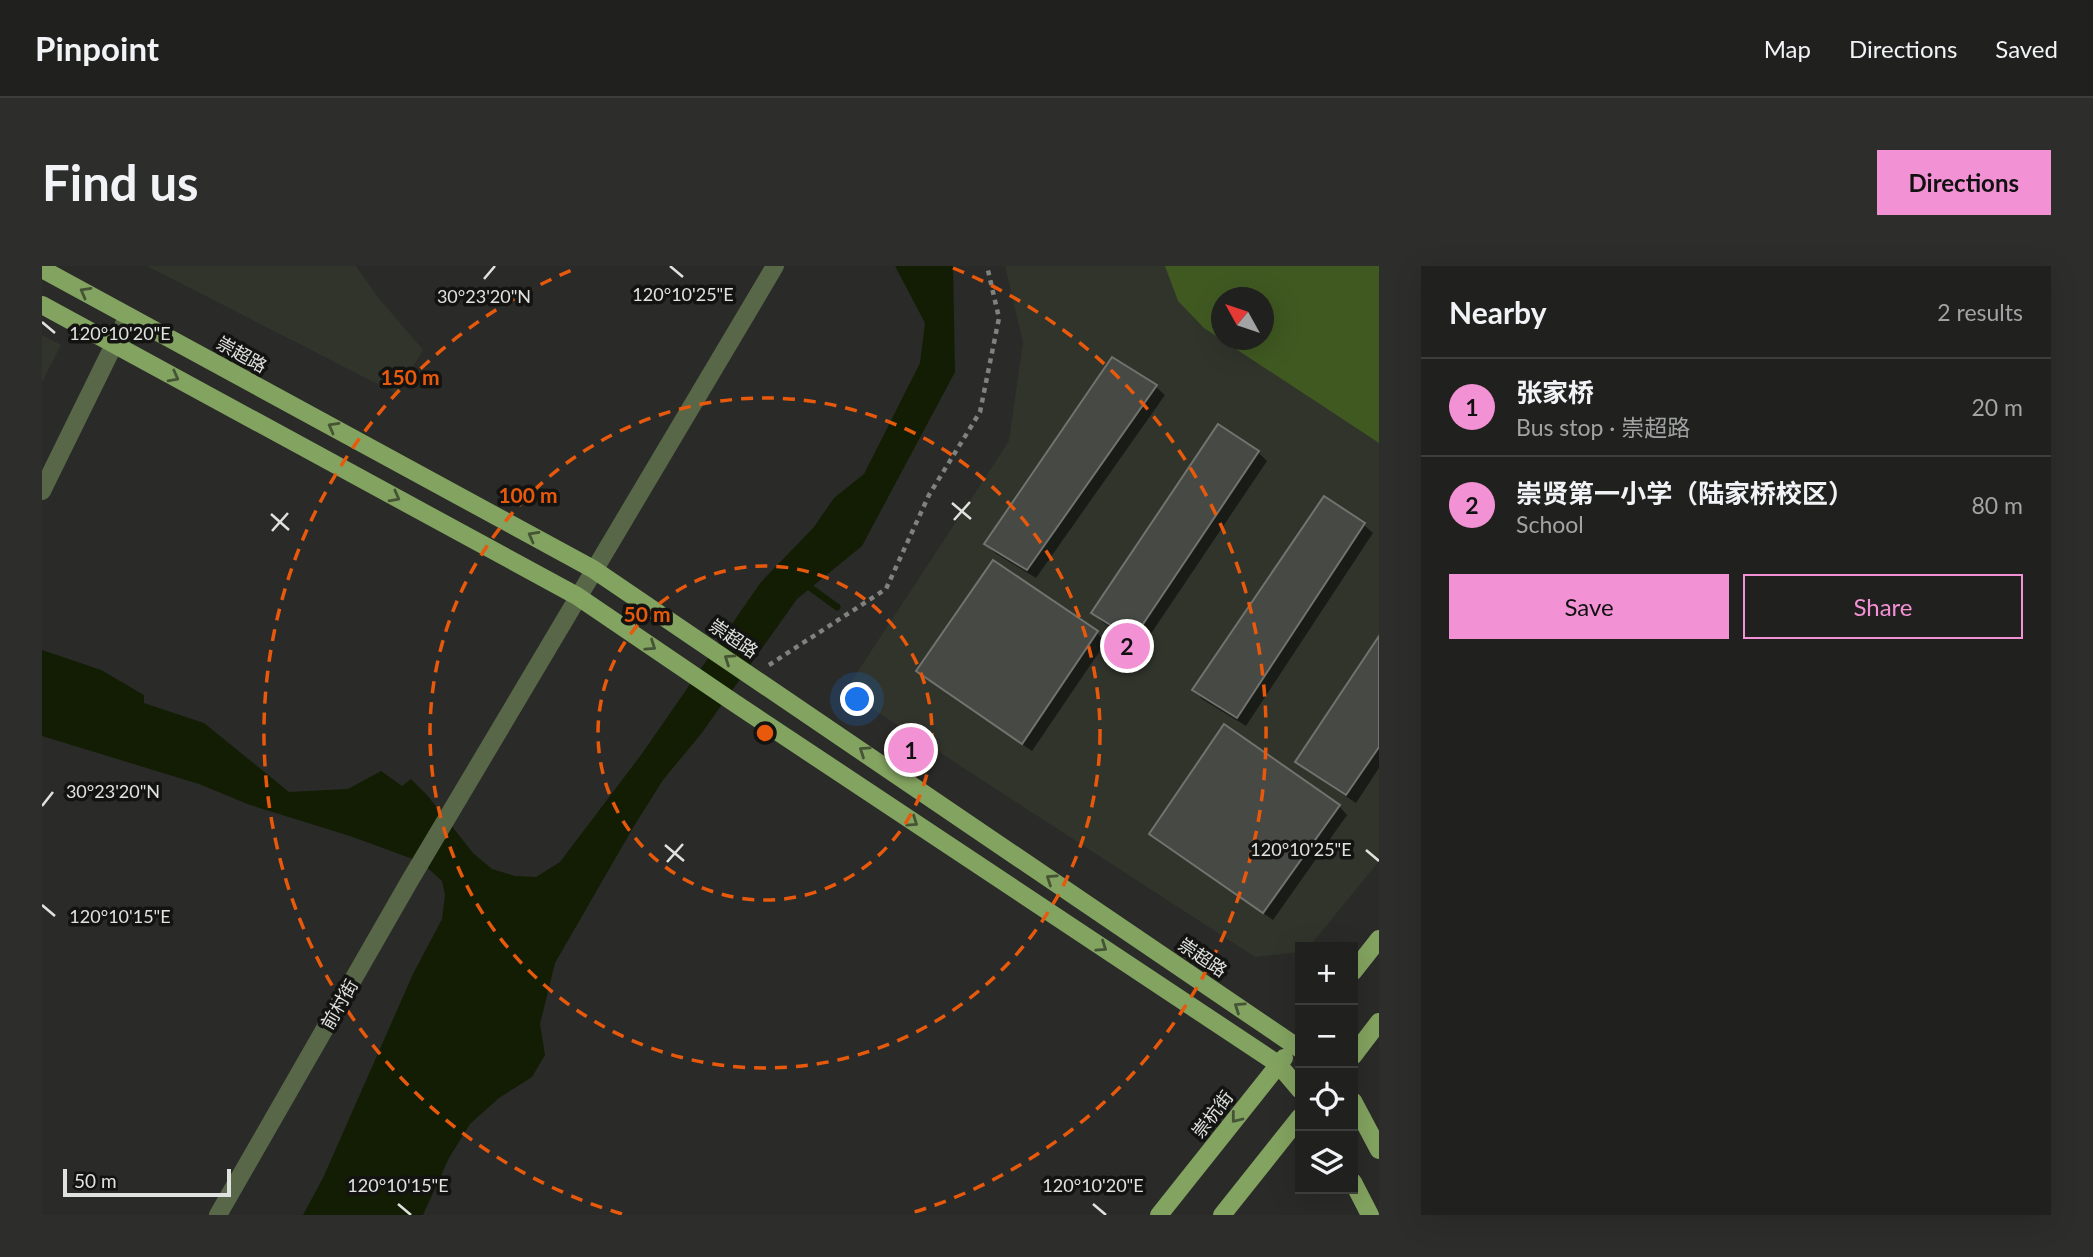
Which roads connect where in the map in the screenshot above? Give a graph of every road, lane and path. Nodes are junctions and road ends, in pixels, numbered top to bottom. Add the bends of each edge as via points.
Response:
1 (775, 266) edge
2 (987, 266) edge
3 (42, 269) edge
4 (42, 305) edge
5 (128, 316) junction
6 (114, 344) junction
7 (42, 491) edge
8 (593, 569) junction
9 (578, 596) junction
10 (753, 676) junction
11 (1379, 939) edge
12 (1358, 966) edge
13 (1379, 1022) edge
14 (1295, 1042) edge
15 (1295, 1049) edge
16 (1358, 1049) edge
17 (1278, 1064) junction
18 (1295, 1084) edge
19 (1358, 1110) edge
20 (1295, 1123) edge
21 (1379, 1150) edge
22 (1358, 1192) edge
23 (219, 1215) edge
24 (1159, 1215) edge
25 (1222, 1215) edge
26 (1370, 1215) edge

1 - 8 street, 前村街
2 - 10 path via 999,318 980,412 929,495 886,589
5 -> 3 main road, 崇超路
4 - 6 main road
5 - 6 street
8 -> 5 main road, 崇超路
6 - 7 street
6 -> 9 main road
8 - 9 street, 前村街
10 -> 8 main road, 崇超路
9 -> 17 main road
9 - 23 street, 前村街
14 -> 10 main road, 崇超路
11 - 12 main road
13 - 16 main road
15 - 17 main road, 崇杭街
17 - 18 main road
17 -> 24 main road, 崇杭街
19 - 21 main road
20 - 25 main road
22 - 26 main road

